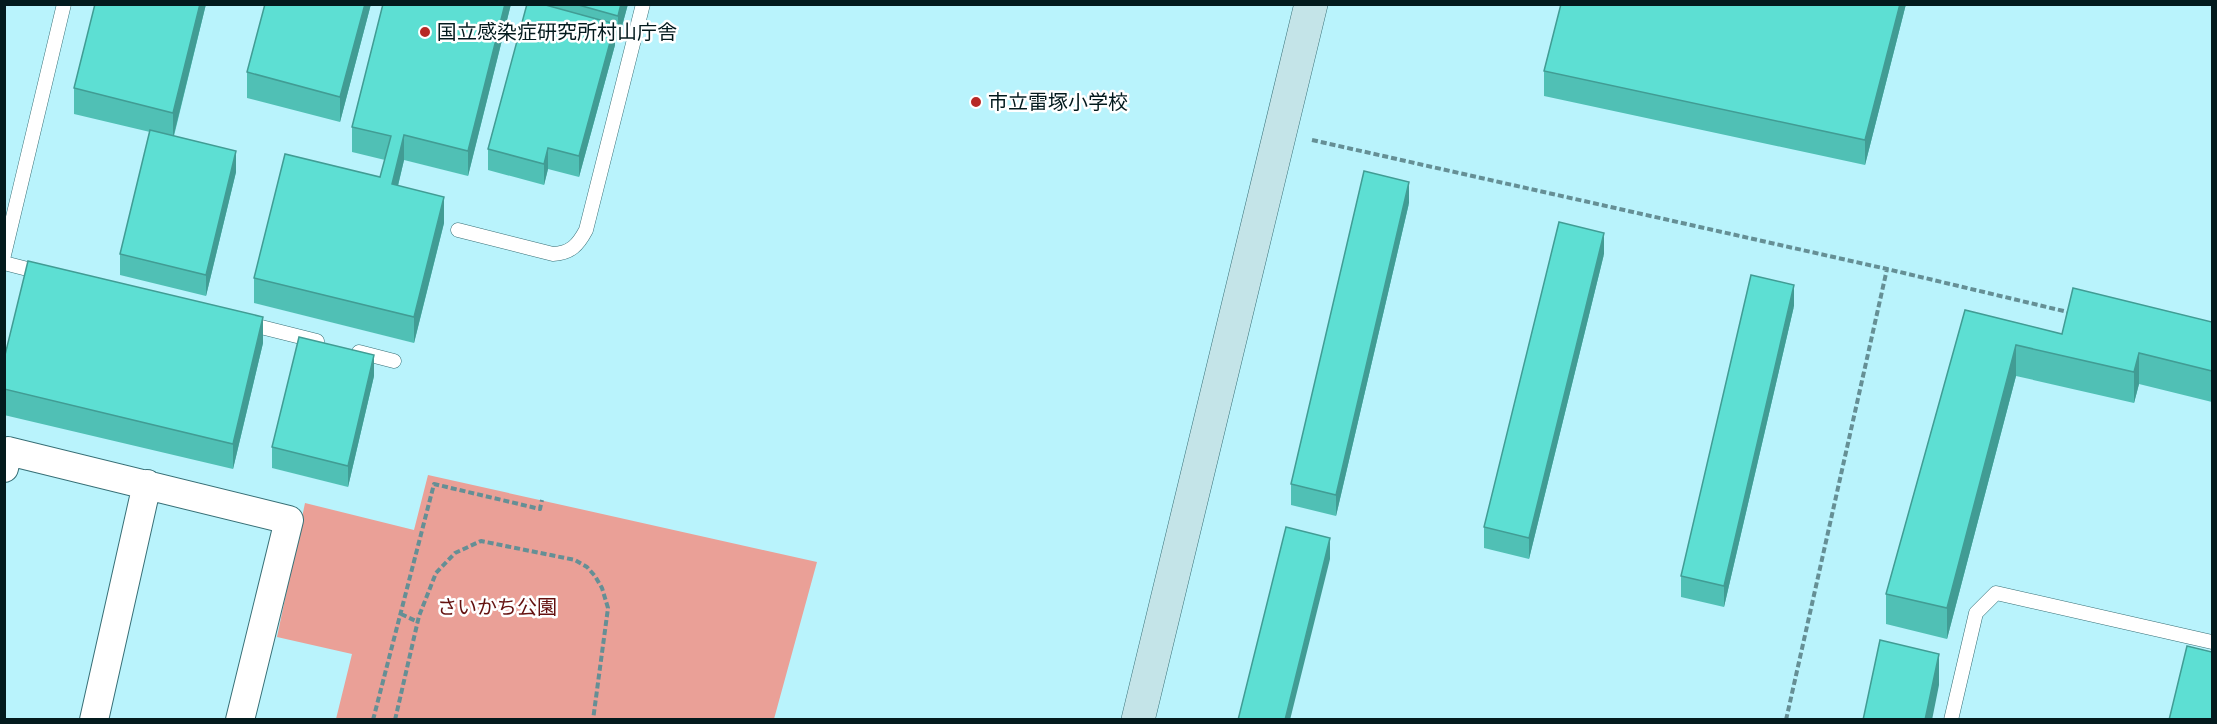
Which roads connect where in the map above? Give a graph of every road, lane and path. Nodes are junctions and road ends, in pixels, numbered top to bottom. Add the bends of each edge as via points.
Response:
1 (64, 4) edge
2 (643, 4) edge
3 (1311, 4) edge
4 (1279, 133) junction
5 (458, 230) dead end
6 (4, 255) edge
7 (4, 263) edge
8 (1887, 269) junction
9 (62, 278) edge
10 (2073, 313) edge
11 (233, 321) edge
12 (325, 343) edge
13 (348, 349) edge
14 (394, 361) dead end
15 (4, 468) edge
16 (147, 484) junction
17 (542, 500) dead end
18 (401, 614) junction
19 (418, 622) junction
20 (2212, 642) edge
21 (94, 720) edge
22 (240, 720) edge
23 (374, 720) edge
24 (395, 720) edge
25 (593, 720) edge
26 (1138, 720) edge
27 (1785, 720) edge
28 (1951, 720) edge

1 - 6 lane
2 - 5 lane via 586,230 578,244 566,253 553,254
3 - 4 street
4 - 8 path
4 - 26 street
7 - 9 lane
8 - 10 path
8 - 27 path
11 - 12 lane
13 - 14 lane
15 - 16 street via 8,451
16 - 21 street
16 - 22 street via 289,520
17 - 18 path via 540,508 434,484
18 - 19 path
18 - 23 path
19 - 24 path
19 - 25 path via 436,573 455,553 481,541 575,560 595,576 608,608
20 - 28 lane via 1996,593 1976,613

